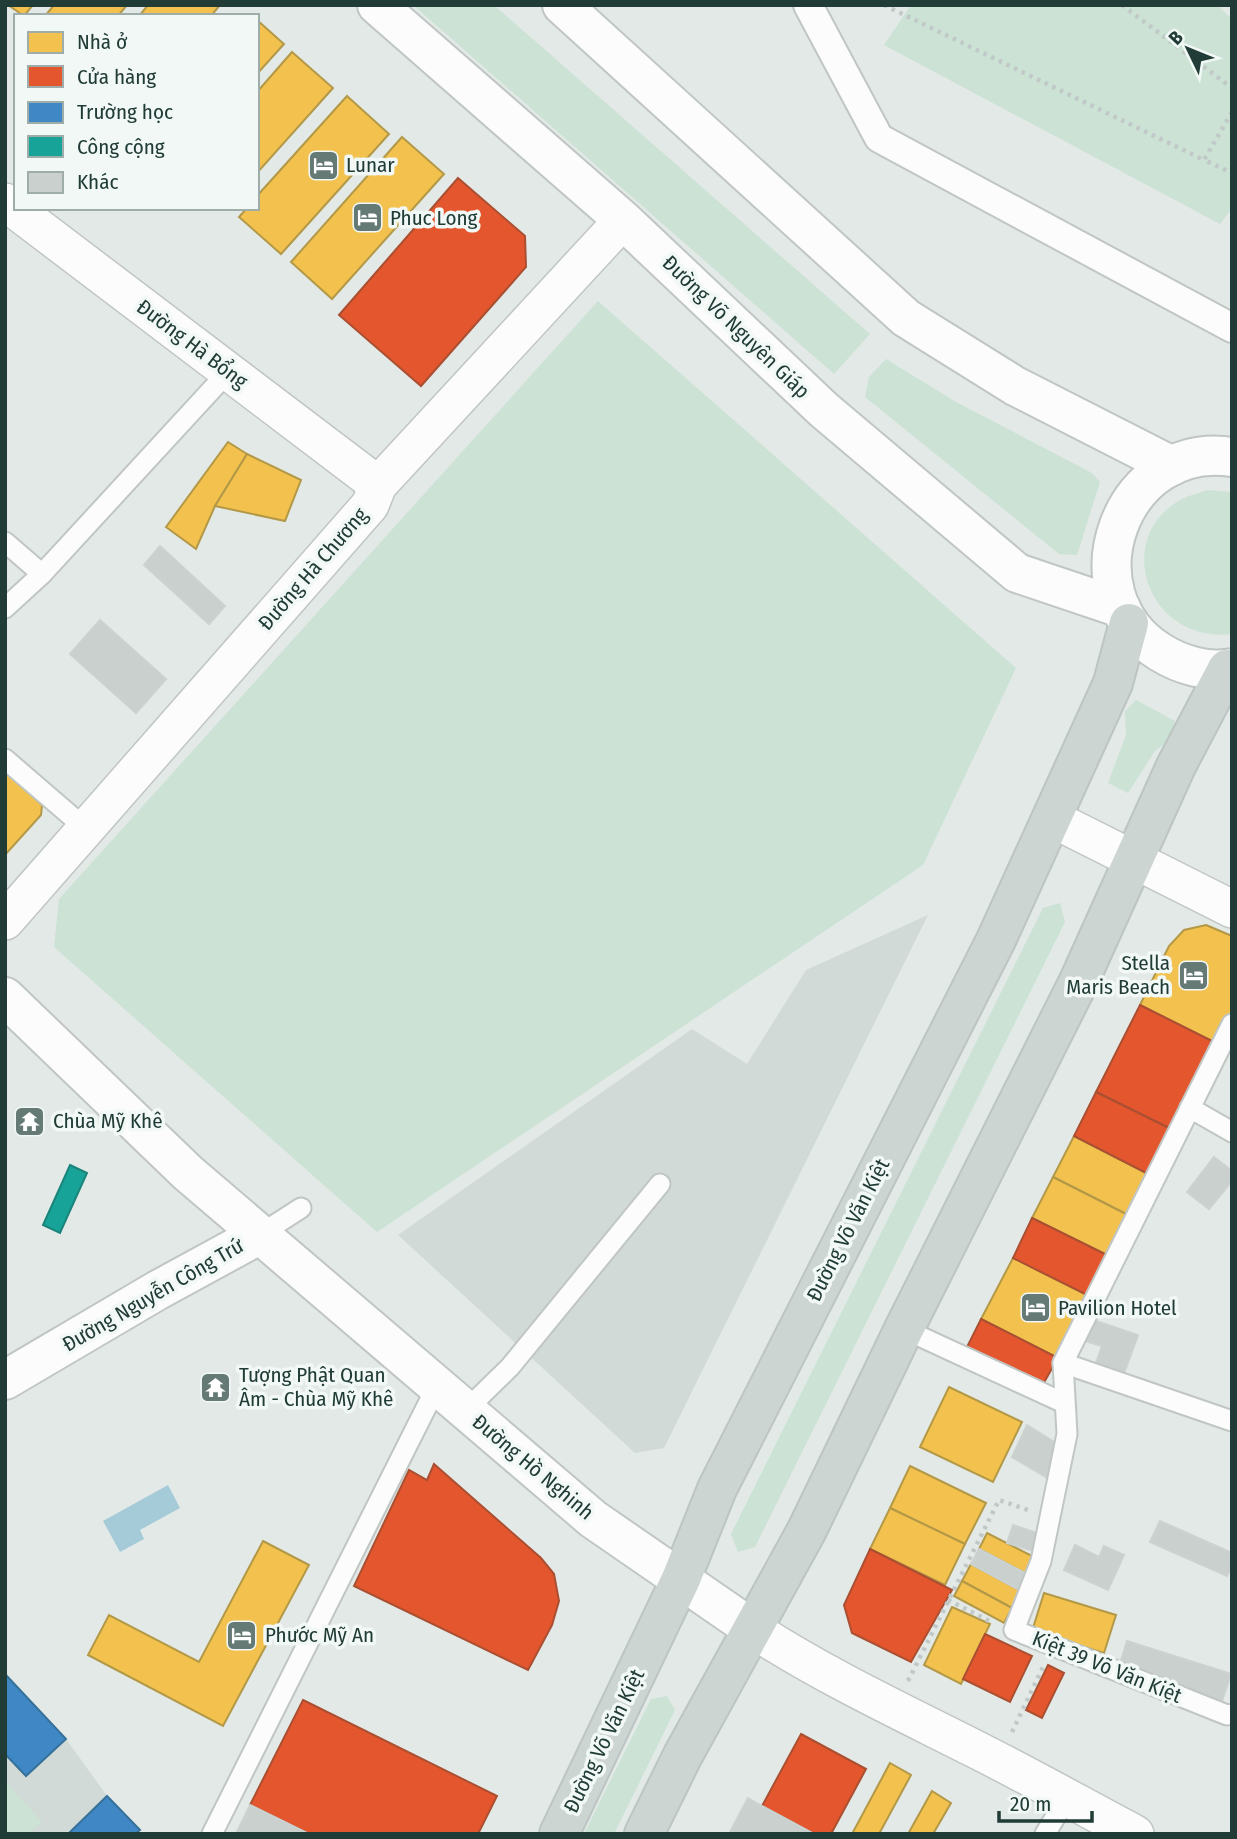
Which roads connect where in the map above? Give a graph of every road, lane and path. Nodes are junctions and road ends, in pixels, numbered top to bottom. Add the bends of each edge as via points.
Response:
1 (377, 5) edge
2 (562, 5) edge
3 (808, 5) edge
4 (884, 5) edge
5 (901, 5) edge
6 (1122, 5) edge
7 (896, 11) junction
8 (1232, 88) edge
9 (1232, 112) edge
10 (1204, 160) junction
11 (1232, 173) edge
12 (15, 210) edge
13 (623, 220) junction
14 (1232, 328) edge
15 (228, 372) junction
16 (1232, 457) edge
17 (1172, 466) junction
18 (379, 503) junction
19 (5, 542) edge
20 (42, 574) junction
21 (5, 608) edge
22 (1125, 616) junction
23 (1230, 669) edge
24 (5, 759) edge
25 (1053, 819) junction
26 (85, 828) junction
27 (1132, 859) junction
28 (1232, 909) edge
29 (5, 921) edge
30 (5, 997) edge
31 (1232, 1024) edge
32 (1190, 1108) junction
33 (1232, 1132) edge
34 (660, 1184) dead end
35 (301, 1208) dead end
36 (259, 1235) junction
37 (904, 1329) junction
38 (1063, 1363) junction
39 (5, 1380) edge
40 (438, 1384) junction
41 (1064, 1403) junction
42 (466, 1410) junction
43 (1232, 1421) edge
44 (1051, 1518) junction
45 (681, 1579) junction
46 (948, 1600) junction
47 (754, 1630) junction
48 (1014, 1630) junction
49 (1045, 1664) dead end
50 (907, 1681) dead end
51 (1232, 1714) edge
52 (998, 1761) junction
53 (1067, 1798) junction
54 (212, 1834) edge
55 (559, 1834) edge
56 (644, 1834) edge
57 (1045, 1834) edge
58 (1135, 1834) edge

1 - 13 main road, Đường Võ Nguyên Giáp
2 - 17 main road via 906,317 1015,386
3 - 14 street via 879,138
4 - 7 path
5 - 7 path
6 - 8 path
7 - 10 path
9 - 10 path
10 - 11 path
12 - 15 street, Đường Hà Bổng
13 - 18 street, Đường Hà Chương
13 - 22 main road, Đường Võ Nguyên Giáp via 824,410 1017,573
15 - 18 street, Đường Hà Bổng
15 - 20 lane
16 - 17 main road via 1196,457
17 - 22 main road via 1144,485 1124,512 1112,543 1111,576
18 - 26 street, Đường Hà Chương
19 - 20 lane
20 - 21 lane
22 - 23 main road via 1148,645 1172,660 1199,668
22 - 25 main road, Đường Võ Văn Kiệt via 1113,683
23 - 27 main road via 1176,766
24 - 26 lane
25 - 27 street
25 - 45 main road, Đường Võ Văn Kiệt via 990,953 717,1489
26 - 29 street, Đường Hà Chương
27 - 28 street
27 - 37 main road via 1079,981
30 - 36 main road, Đường Hồ Nghinh
31 - 32 lane
32 - 33 lane
32 - 38 lane
34 - 42 lane via 510,1367
35 - 36 lane, Đường Nguyễn Công Trứ
36 - 39 main road, Đường Nguyễn Công Trứ
36 - 40 main road, Đường Hồ Nghinh
37 - 41 lane
37 - 47 main road
38 - 41 lane, Kiệt 39 Võ Văn Kiệt
38 - 43 lane
40 - 42 main road, Đường Hồ Nghinh
40 - 54 lane
41 - 44 lane, Kiệt 39 Võ Văn Kiệt via 1067,1434
42 - 45 main road, Đường Hồ Nghinh via 593,1519
44 - 46 path via 999,1500
44 - 48 lane, Kiệt 39 Võ Văn Kiệt via 1041,1561
45 - 47 main road, Đường Hồ Nghinh
45 - 55 main road, Đường Võ Văn Kiệt
46 - 48 path
46 - 50 path
47 - 52 street, Đường Hồ Nghinh via 797,1658
47 - 56 main road
48 - 51 lane, Kiệt 39 Võ Văn Kiệt
49 - 52 path
52 - 53 street, Đường Hồ Nghinh
53 - 57 lane
53 - 58 street, Đường Hồ Nghinh

